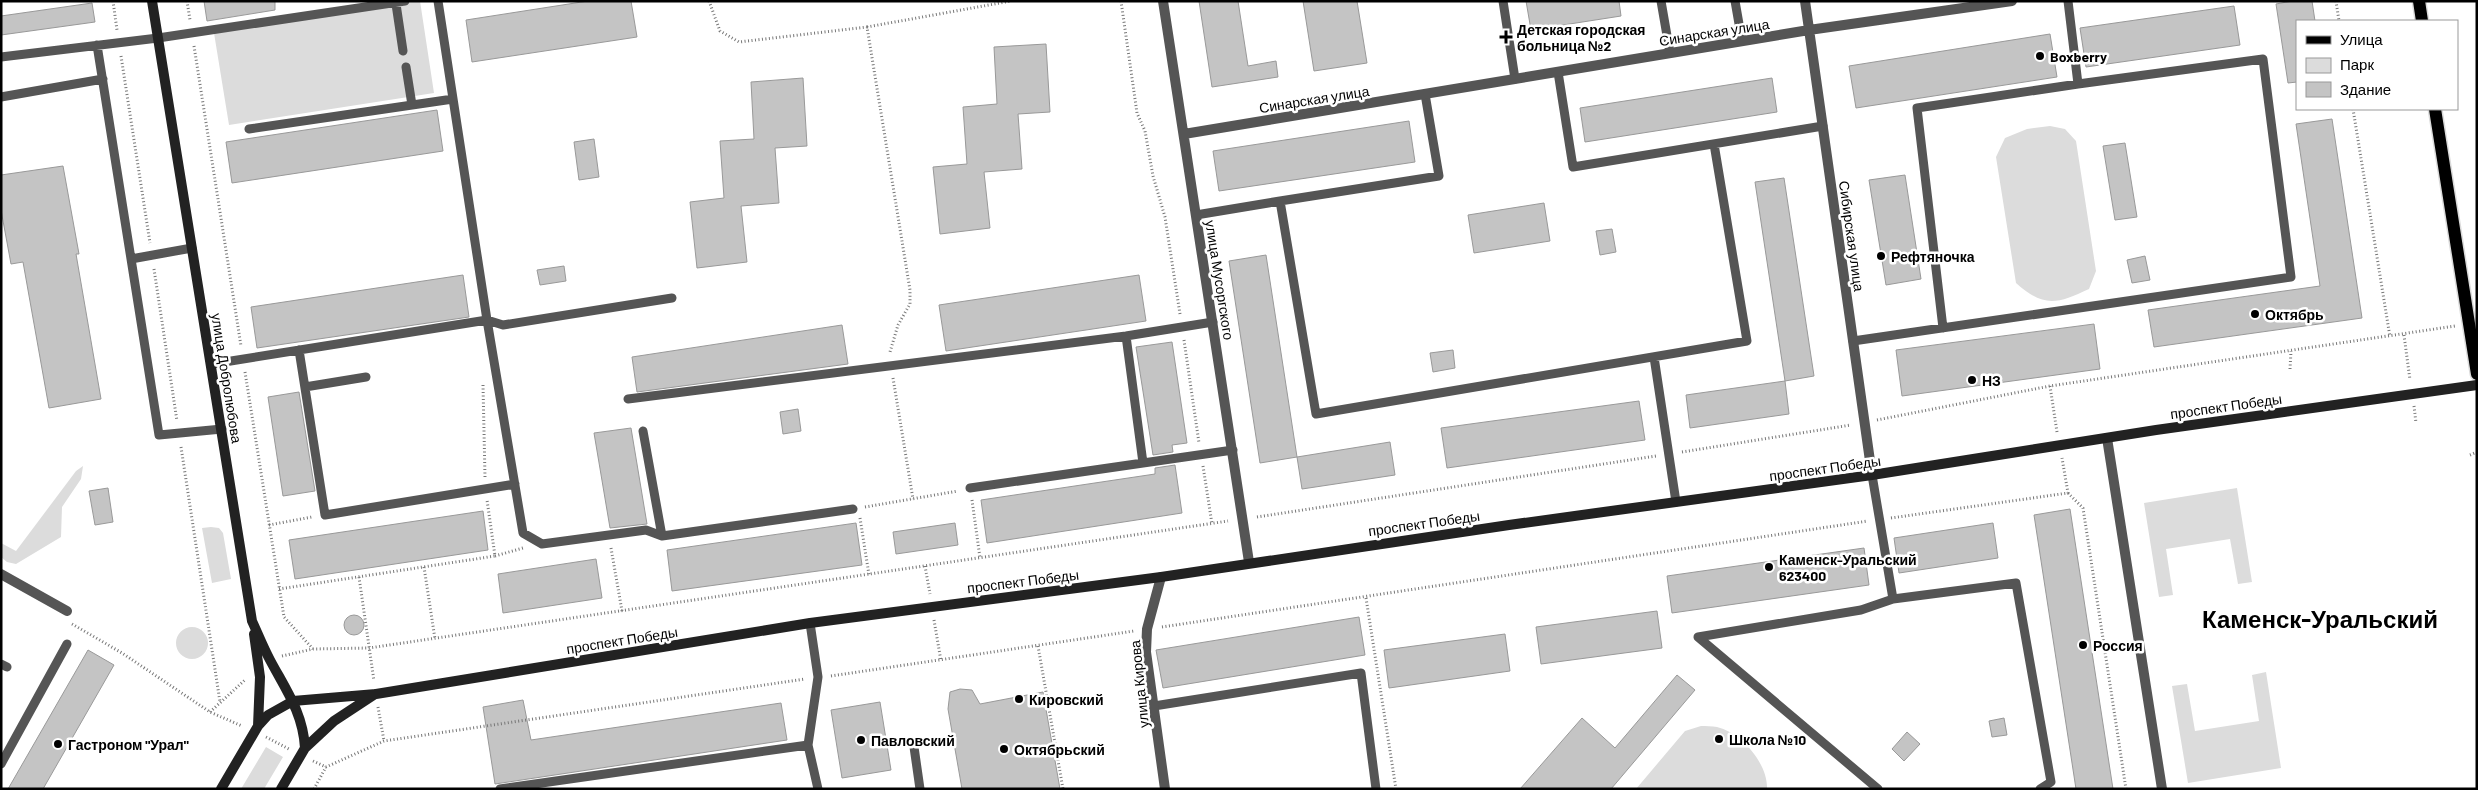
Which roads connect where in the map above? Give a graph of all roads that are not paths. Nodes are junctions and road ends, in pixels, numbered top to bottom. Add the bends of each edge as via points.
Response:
1 (152, 1) edge
2 (406, 1) edge
3 (438, 1) edge
4 (1163, 1) edge
5 (1503, 1) edge
6 (1661, 1) edge
7 (1735, 1) edge
8 (1805, 1) edge
9 (2012, 1) edge
10 (2068, 1) edge
11 (2418, 1) edge
12 (396, 4) junction
13 (2422, 20) edge
14 (1809, 30) junction
15 (158, 38) junction
16 (1742, 41) junction
17 (97, 45) junction
18 (403, 51) dead end
19 (1670, 54) junction
20 (1, 57) edge
21 (406, 67) dead end
22 (1558, 72) junction
23 (103, 79) junction
24 (1515, 79) junction
25 (2078, 84) junction
26 (1425, 94) junction
27 (1, 97) edge
28 (453, 98) junction
29 (412, 105) junction
30 (2435, 110) edge
31 (1823, 126) junction
32 (249, 130) dead end
33 (1184, 134) junction
34 (1714, 144) junction
35 (1280, 202) junction
36 (1196, 215) junction
37 (192, 248) junction
38 (131, 259) junction
39 (672, 298) dead end
40 (487, 320) junction
41 (1213, 322) junction
42 (1942, 328) junction
43 (1126, 336) junction
44 (1853, 341) junction
45 (299, 350) junction
46 (1654, 357) junction
47 (212, 364) junction
48 (2477, 374) edge
49 (366, 377) dead end
50 (2477, 385) edge
51 (305, 387) junction
52 (628, 400) dead end
53 (222, 429) junction
54 (643, 431) dead end
55 (2107, 438) junction
56 (1233, 450) junction
57 (1143, 463) junction
58 (1872, 475) junction
59 (515, 484) junction
60 (970, 488) road end
61 (1676, 502) junction
62 (853, 509) dead end
63 (662, 536) junction
64 (1249, 562) junction
65 (1, 574) edge
66 (1161, 576) junction
67 (1893, 599) junction
68 (67, 611) dead end
69 (252, 621) junction
70 (810, 624) junction
71 (67, 644) road end
72 (376, 694) junction
73 (293, 700) junction
74 (1154, 706) junction
75 (257, 729) junction
76 (808, 744) junction
77 (914, 747) dead end
78 (303, 752) junction
79 (1, 764) edge
80 (222, 789) edge
81 (281, 789) edge
82 (500, 789) edge
83 (818, 789) edge
84 (920, 789) edge
85 (1165, 789) edge
86 (1376, 789) edge
87 (1878, 789) edge
88 (2040, 789) edge
89 (2162, 789) edge

1 - 15 main road, улица Добролюбова
2 - 12 lane
3 - 28 lane
4 - 33 street, улица Мусоргского
5 - 24 lane
6 - 19 lane
7 - 16 lane
8 - 14 street, Сибирская улица
9 - 14 street, Синарская улица
10 - 25 lane
11 - 13 main road
12 - 15 lane
12 - 18 lane
14 - 16 street, Синарская улица
14 - 31 street, Сибирская улица
15 - 17 lane
15 - 37 main road, улица Добролюбова
16 - 19 street, Синарская улица
17 - 20 lane
17 - 23 lane
19 - 22 street, Синарская улица
21 - 29 lane
22 - 24 street, Синарская улица
22 - 34 lane via 1573,167
23 - 27 lane
23 - 38 lane
24 - 26 street, Синарская улица
25 - 42 lane via 1917,108
25 - 42 lane via 2262,59 2291,276
26 - 33 street, Синарская улица
26 - 35 lane via 1439,176
28 - 29 lane
28 - 40 lane
29 - 32 lane
30 - 48 main road
31 - 34 lane
31 - 44 street, Сибирская улица
33 - 36 street, улица Мусоргского
34 - 46 lane via 1747,341
35 - 36 lane
35 - 46 lane via 1316,414
36 - 41 street, улица Мусоргского
37 - 38 lane
37 - 47 main road, улица Добролюбова
38 - 53 lane via 159,435
39 - 40 lane via 503,325
40 - 45 lane
40 - 59 lane
41 - 43 lane
41 - 56 street, улица Мусоргского
42 - 44 lane
43 - 52 lane
43 - 57 lane
44 - 58 street, Сибирская улица
45 - 47 lane
45 - 51 lane
46 - 61 lane
47 - 53 main road, улица Добролюбова
49 - 51 lane
50 - 55 main road, проспект Победы
51 - 59 lane via 325,515
53 - 69 main road, улица Добролюбова
54 - 63 lane
55 - 58 main road, проспект Победы
55 - 89 street
56 - 57 lane
56 - 64 street, улица Мусоргского
57 - 60 lane
58 - 61 main road, проспект Победы
58 - 67 lane
59 - 63 lane via 522,533 542,544 646,530
61 - 64 main road, проспект Победы
62 - 63 lane
64 - 66 main road, проспект Победы
65 - 68 street
66 - 70 main road, проспект Победы
66 - 74 street, улица Кирова via 1147,629 1146,652
67 - 87 lane via 1861,610 1698,637
67 - 88 lane via 2016,583 2051,782
69 - 73 main road, улица Добролюбова
69 - 75 main road via 259,668
70 - 72 main road, проспект Победы
70 - 76 lane via 818,678
71 - 79 lane
72 - 73 main road, проспект Победы
72 - 78 main road, проспект Победы via 334,721
73 - 75 main road, проспект Победы via 268,714
73 - 78 main road, улица Добролюбова via 304,731
74 - 85 street, улица Кирова
74 - 86 lane via 1361,673
75 - 80 main road, проспект Победы
76 - 82 lane
76 - 83 lane
77 - 84 lane
78 - 81 main road, проспект Победы

